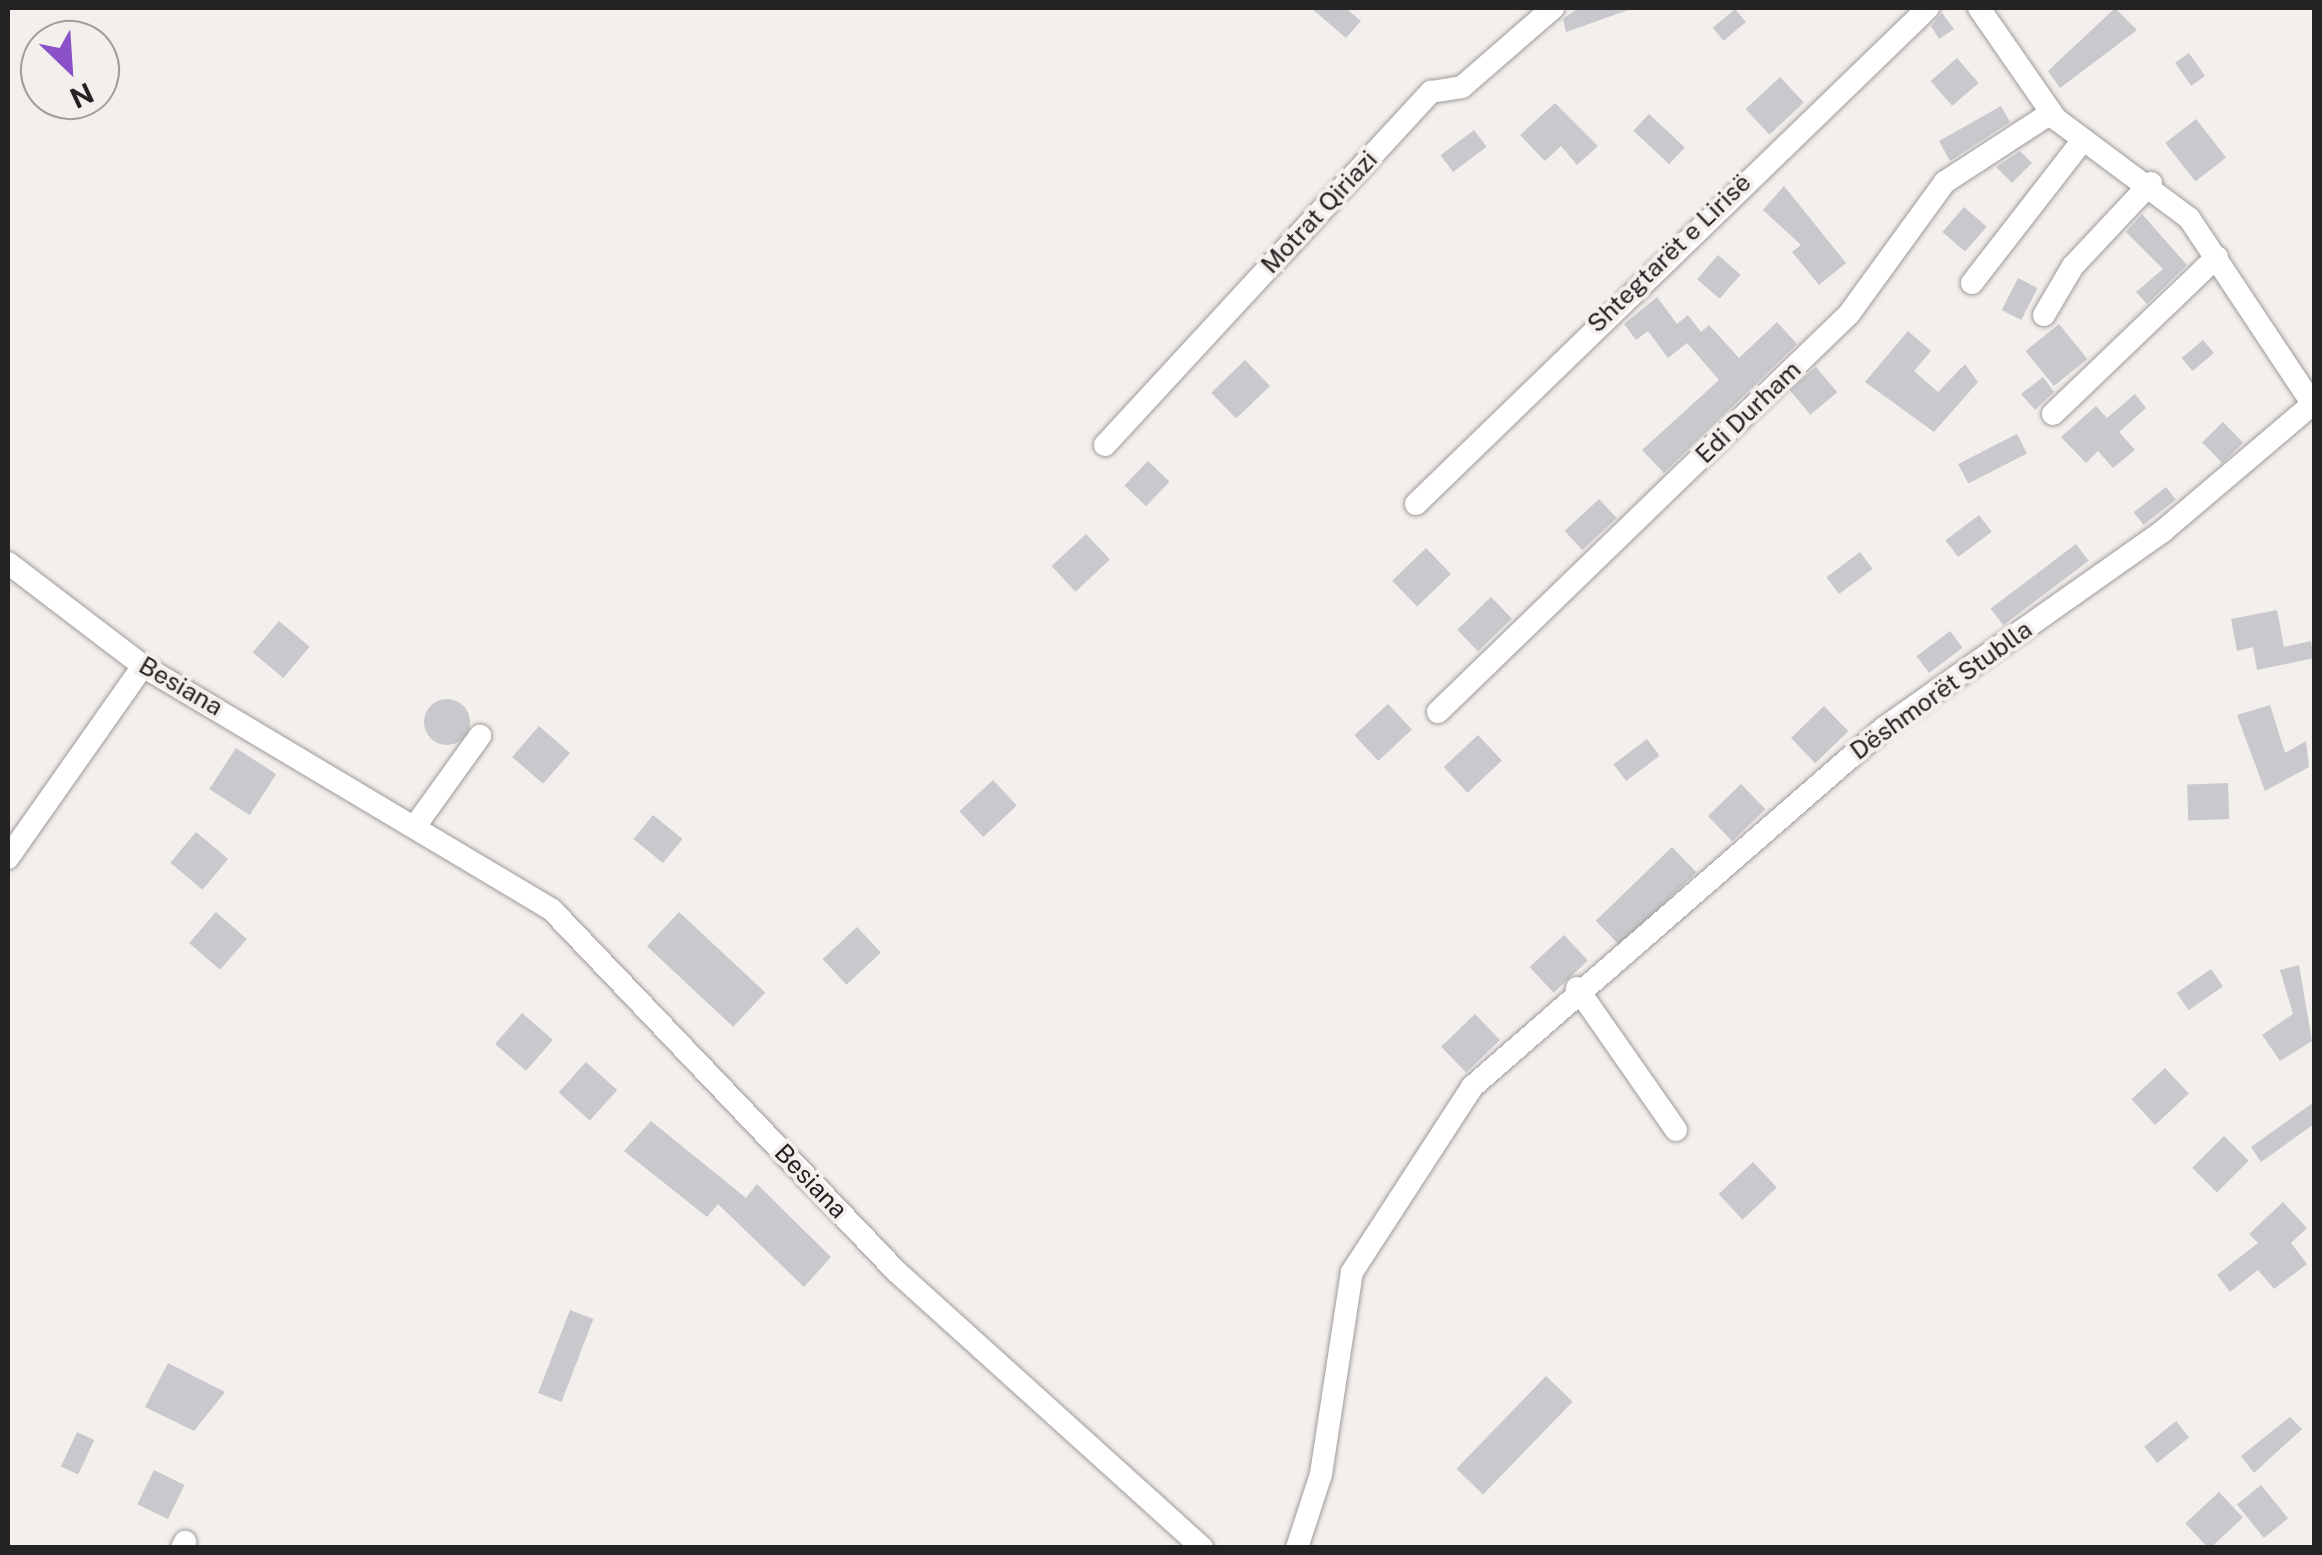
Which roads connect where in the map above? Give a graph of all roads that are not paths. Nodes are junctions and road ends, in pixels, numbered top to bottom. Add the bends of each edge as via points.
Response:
1 (1554, 8) edge
2 (1928, 8) edge
3 (1979, 8) edge
4 (2052, 114) junction
5 (2082, 141) junction
6 (2151, 183) junction
7 (2217, 258) junction
8 (1972, 283) dead end
9 (2044, 316) dead end
10 (2314, 405) edge
11 (2053, 414) dead end
12 (1105, 445) dead end
13 (1416, 504) dead end
14 (8, 563) edge
15 (143, 666) junction
16 (1438, 712) dead end
17 (480, 736) dead end
18 (416, 824) junction
19 (8, 858) edge
20 (1577, 988) junction
21 (1676, 1130) dead end
22 (1202, 1548) edge
23 (1297, 1548) edge

1 - 12 street, Motrat Qiriazi via 1462,87 1431,92
2 - 13 street, Shtegtarët e Lirisë
3 - 4 street
4 - 5 street
4 - 16 street, Edi Durham via 1945,182 1850,314
5 - 6 street
5 - 8 street
6 - 7 street
6 - 9 street via 2073,266
7 - 10 street
7 - 11 street
10 - 20 street, Dëshmorët Stublla via 2163,531 1884,728
14 - 15 street, Besiana
15 - 18 street, Besiana
15 - 19 street
17 - 18 street
18 - 22 street, Besiana via 552,910 898,1272
20 - 21 street
20 - 23 street, Dëshmorët Stublla via 1472,1087 1352,1272 1321,1474

